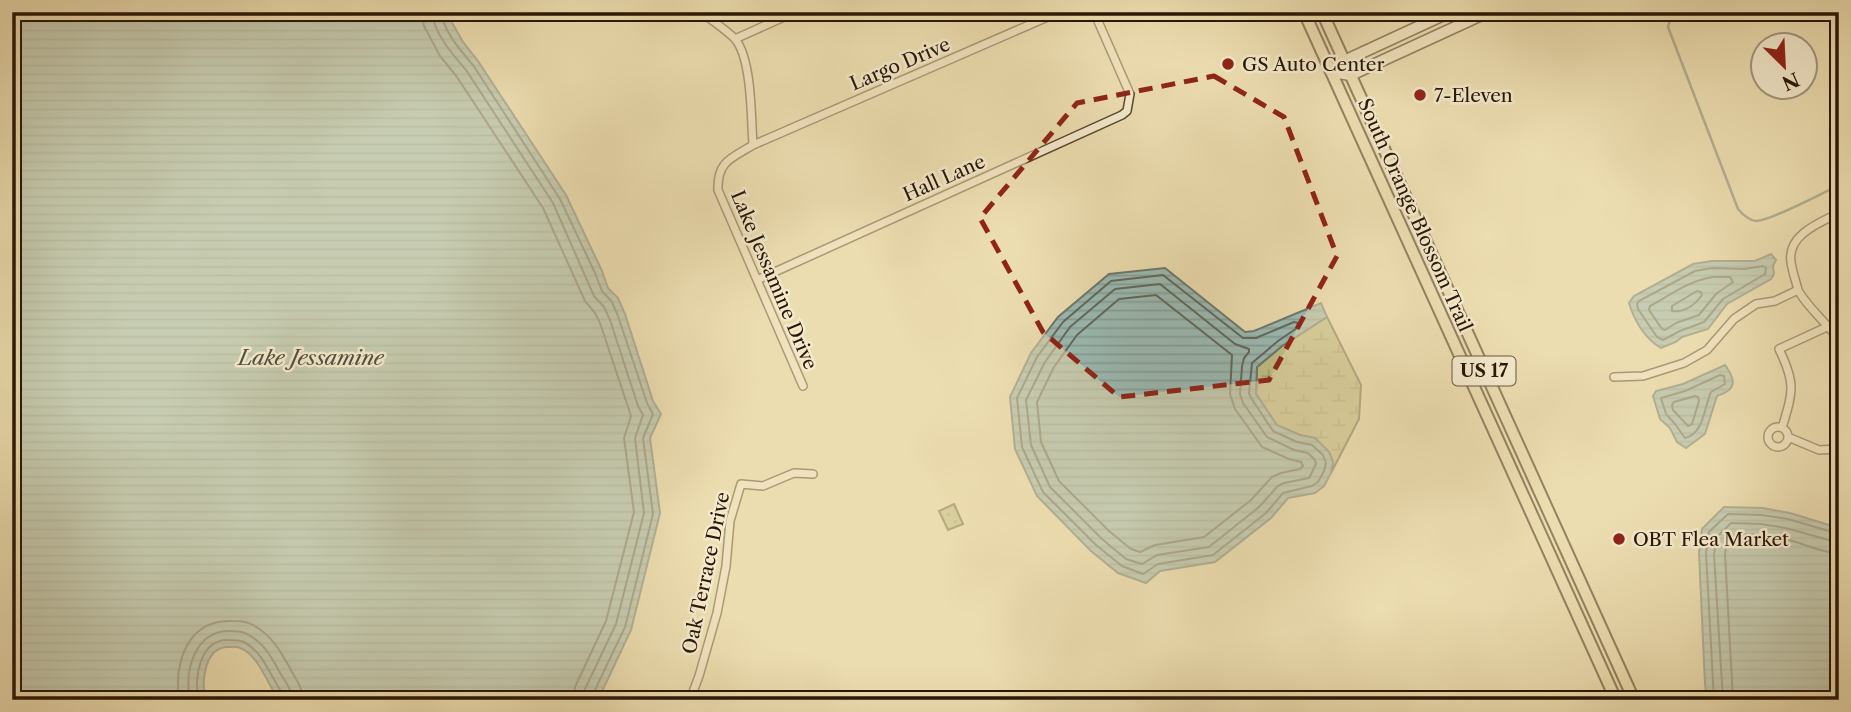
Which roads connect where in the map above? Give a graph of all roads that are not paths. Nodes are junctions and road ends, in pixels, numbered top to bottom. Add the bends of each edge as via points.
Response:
1 (701, 12) edge
2 (795, 12) edge
3 (1059, 12) edge
4 (1094, 12) edge
5 (1304, 12) edge
6 (1322, 12) edge
7 (1450, 12) edge
8 (1483, 13) edge
9 (735, 39) junction
10 (1344, 61) junction
11 (1331, 72) junction
12 (1351, 75) junction
13 (753, 145) junction
14 (1839, 214) edge
15 (757, 280) junction
16 (1798, 290) junction
17 (1829, 326) junction
18 (1839, 340) edge
19 (1614, 377) dead end
20 (803, 386) dead end
21 (1483, 406) junction
22 (1510, 427) junction
23 (1782, 428) junction
24 (1788, 437) junction
25 (1839, 449) edge
26 (813, 474) dead end
27 (1551, 556) junction
28 (1578, 576) junction
29 (690, 700) edge
30 (1616, 700) edge
31 (1634, 700) edge

1 - 9 street
2 - 9 street
3 - 13 street, Largo Drive
4 - 15 street, Hall Lane via 1130,94 1122,115
5 - 11 main road, South Orange Blossom Trail / US 17
6 - 10 main road, South Orange Blossom Trail / US 17
7 - 10 main road
8 - 12 main road
9 - 13 street via 747,66
10 - 11 main road
10 - 12 main road, South Orange Blossom Trail / US 17
11 - 12 main road
11 - 21 main road, South Orange Blossom Trail / US 17
12 - 22 main road, South Orange Blossom Trail / US 17
13 - 15 street, Lake Jessamine Drive via 726,162 718,174 718,190
14 - 16 street via 1803,233 1795,244 1790,259
15 - 20 street, Lake Jessamine Drive
16 - 17 street
16 - 19 street via 1756,304 1734,319 1707,350 1684,363 1643,376
17 - 18 street
17 - 23 street via 1779,349 1791,384
21 - 22 main road via 1493,420
21 - 27 main road, South Orange Blossom Trail / US 17
22 - 28 main road, South Orange Blossom Trail / US 17
23 - 24 street
23 - 24 street via 1772,429 1770,442 1781,446
24 - 25 street via 1819,450
26 - 29 street, Oak Terrace Drive via 794,473 763,486 741,484 730,521 717,613
27 - 28 main road
27 - 30 main road, South Orange Blossom Trail / US 17
28 - 31 main road, South Orange Blossom Trail / US 17

